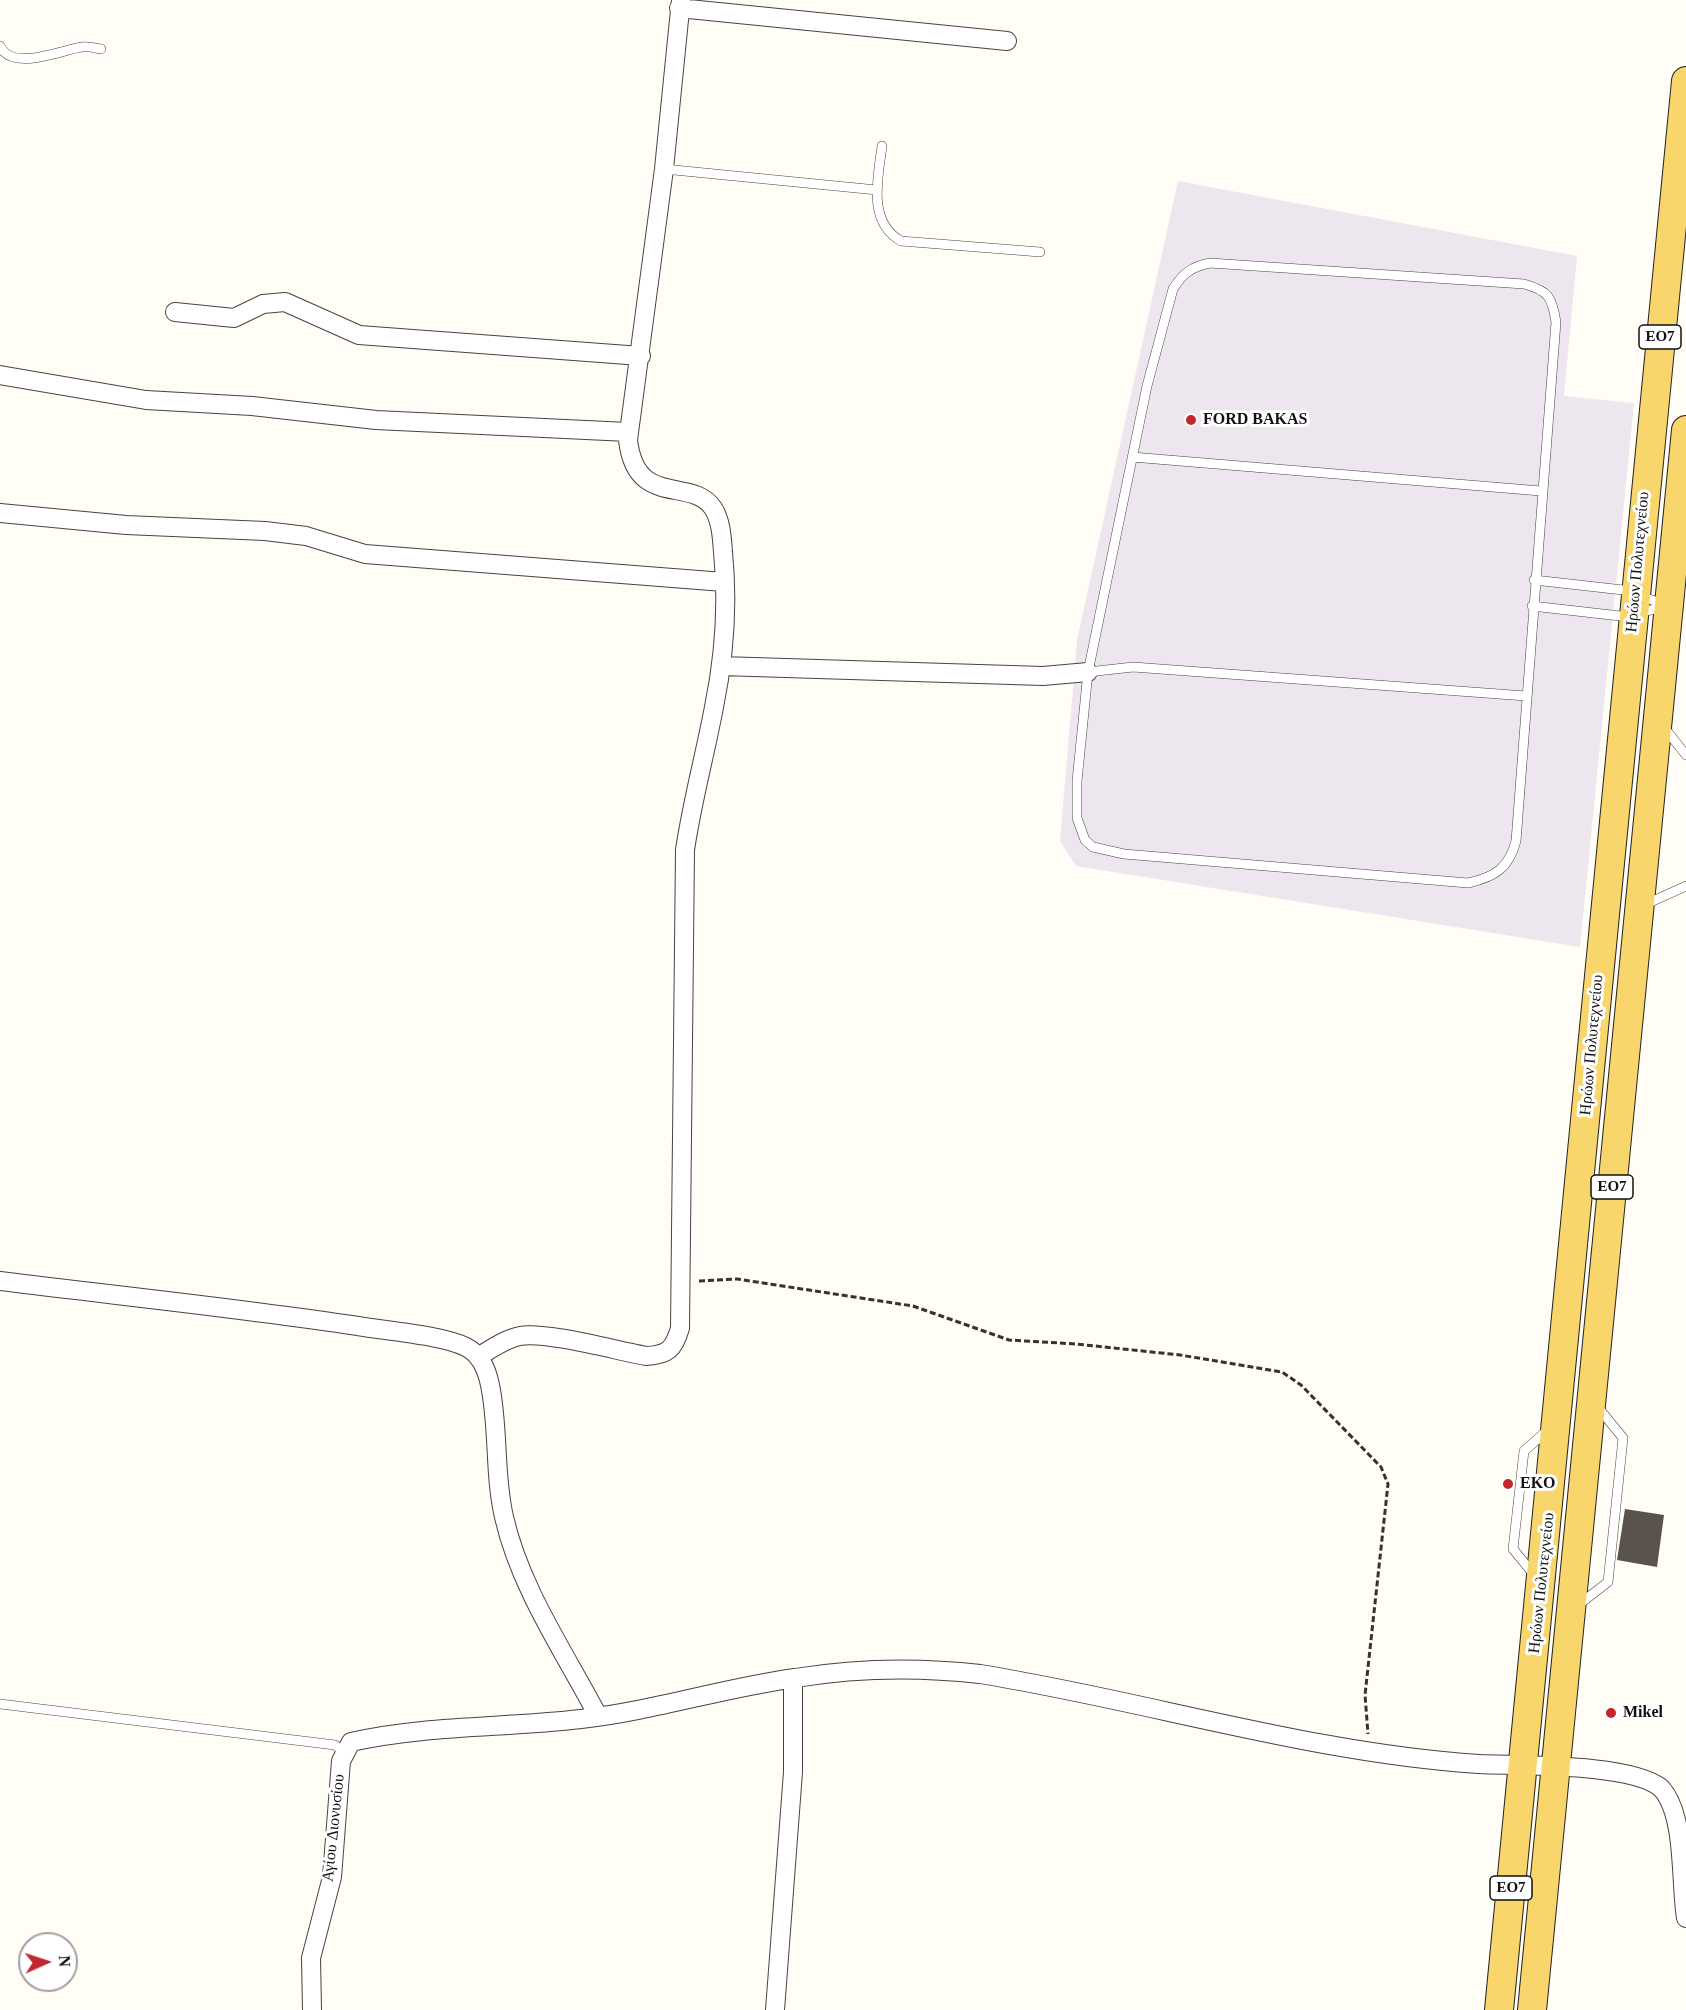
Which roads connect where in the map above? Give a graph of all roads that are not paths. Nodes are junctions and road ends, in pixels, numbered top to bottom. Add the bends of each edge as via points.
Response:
1 (680, 4) edge
2 (1007, 41) dead end
3 (0, 46) edge
4 (101, 49) dead end
5 (1686, 81) edge
6 (882, 146) dead end
7 (664, 169) junction
8 (877, 190) junction
9 (1040, 252) dead end
10 (175, 312) dead end
11 (641, 356) junction
12 (0, 375) edge
13 (1686, 430) edge
14 (628, 432) junction
15 (1132, 457) junction
16 (1541, 491) junction
17 (0, 513) edge
18 (1534, 580) junction
19 (724, 582) junction
20 (1633, 604) junction
21 (1532, 606) junction
22 (1669, 606) junction
23 (721, 666) junction
24 (1088, 672) junction
25 (1526, 696) junction
26 (1658, 720) junction
27 (1686, 754) edge
28 (1686, 886) edge
29 (1639, 907) junction
30 (0, 1281) edge
31 (478, 1357) junction
32 (793, 1678) junction
33 (0, 1704) edge
34 (598, 1716) junction
35 (345, 1753) junction
36 (1523, 1766) junction
37 (1555, 1768) junction
38 (1686, 1918) edge
39 (312, 2010) edge
40 (775, 2010) edge
41 (1499, 2010) edge
42 (1532, 2010) edge

1 - 2 street
1 - 7 street
3 - 4 lane via 20,59 85,46
5 - 20 main road, Ηρώων Πολυτεχνείου / ΕΟ7
6 - 8 lane
7 - 8 lane
7 - 11 street
8 - 9 lane via 884,227 901,241
10 - 11 street via 234,318 263,304 285,302 359,335
11 - 14 street
12 - 14 street via 158,401 252,406 376,420
13 - 22 main road, Ηρώων Πολυτεχνείου / ΕΟ7
14 - 19 street via 630,460 645,479 695,496 712,507 721,530
15 - 16 lane
15 - 16 lane via 1173,289 1182,275 1195,266 1210,263 1524,284 1541,289 1553,302 1556,321
15 - 24 lane
16 - 18 lane
17 - 19 street via 126,525 265,531 306,536 365,554
18 - 20 lane
18 - 21 lane
19 - 23 street
20 - 21 lane via 1620,616
20 - 22 lane
20 - 22 lane
20 - 36 main road, Ηρώων Πολυτεχνείου / ΕΟ7
21 - 25 lane
22 - 26 main road, Ηρώων Πολυτεχνείου / ΕΟ7
23 - 24 street via 1043,676
23 - 31 street via 686,850 680,1328 675,1346 663,1356 646,1356 542,1336 521,1336
24 - 25 lane via 1133,667
24 - 25 lane via 1076,801 1080,830 1093,847 1124,854 1468,883 1502,871 1511,858
26 - 27 lane
26 - 29 main road, Ηρώων Πολυτεχνείου / ΕΟ7
28 - 29 lane
29 - 37 main road, Ηρώων Πολυτεχνείου / ΕΟ7
30 - 31 street via 266,1311 453,1343 469,1348
31 - 34 street via 491,1390 499,1485 508,1534 531,1591
32 - 34 street
32 - 36 street via 875,1670 980,1674 1370,1751
32 - 40 street via 793,1772
33 - 35 lane via 335,1744
34 - 35 street via 387,1734 351,1743
35 - 39 street, Αγίου Διονυσίου via 341,1761 332,1877 311,1958
36 - 37 street
36 - 41 main road, Ηρώων Πολυτεχνείου / ΕΟ7
37 - 38 street via 1635,1776 1662,1789 1674,1804 1679,1822
37 - 42 main road, Ηρώων Πολυτεχνείου / ΕΟ7

